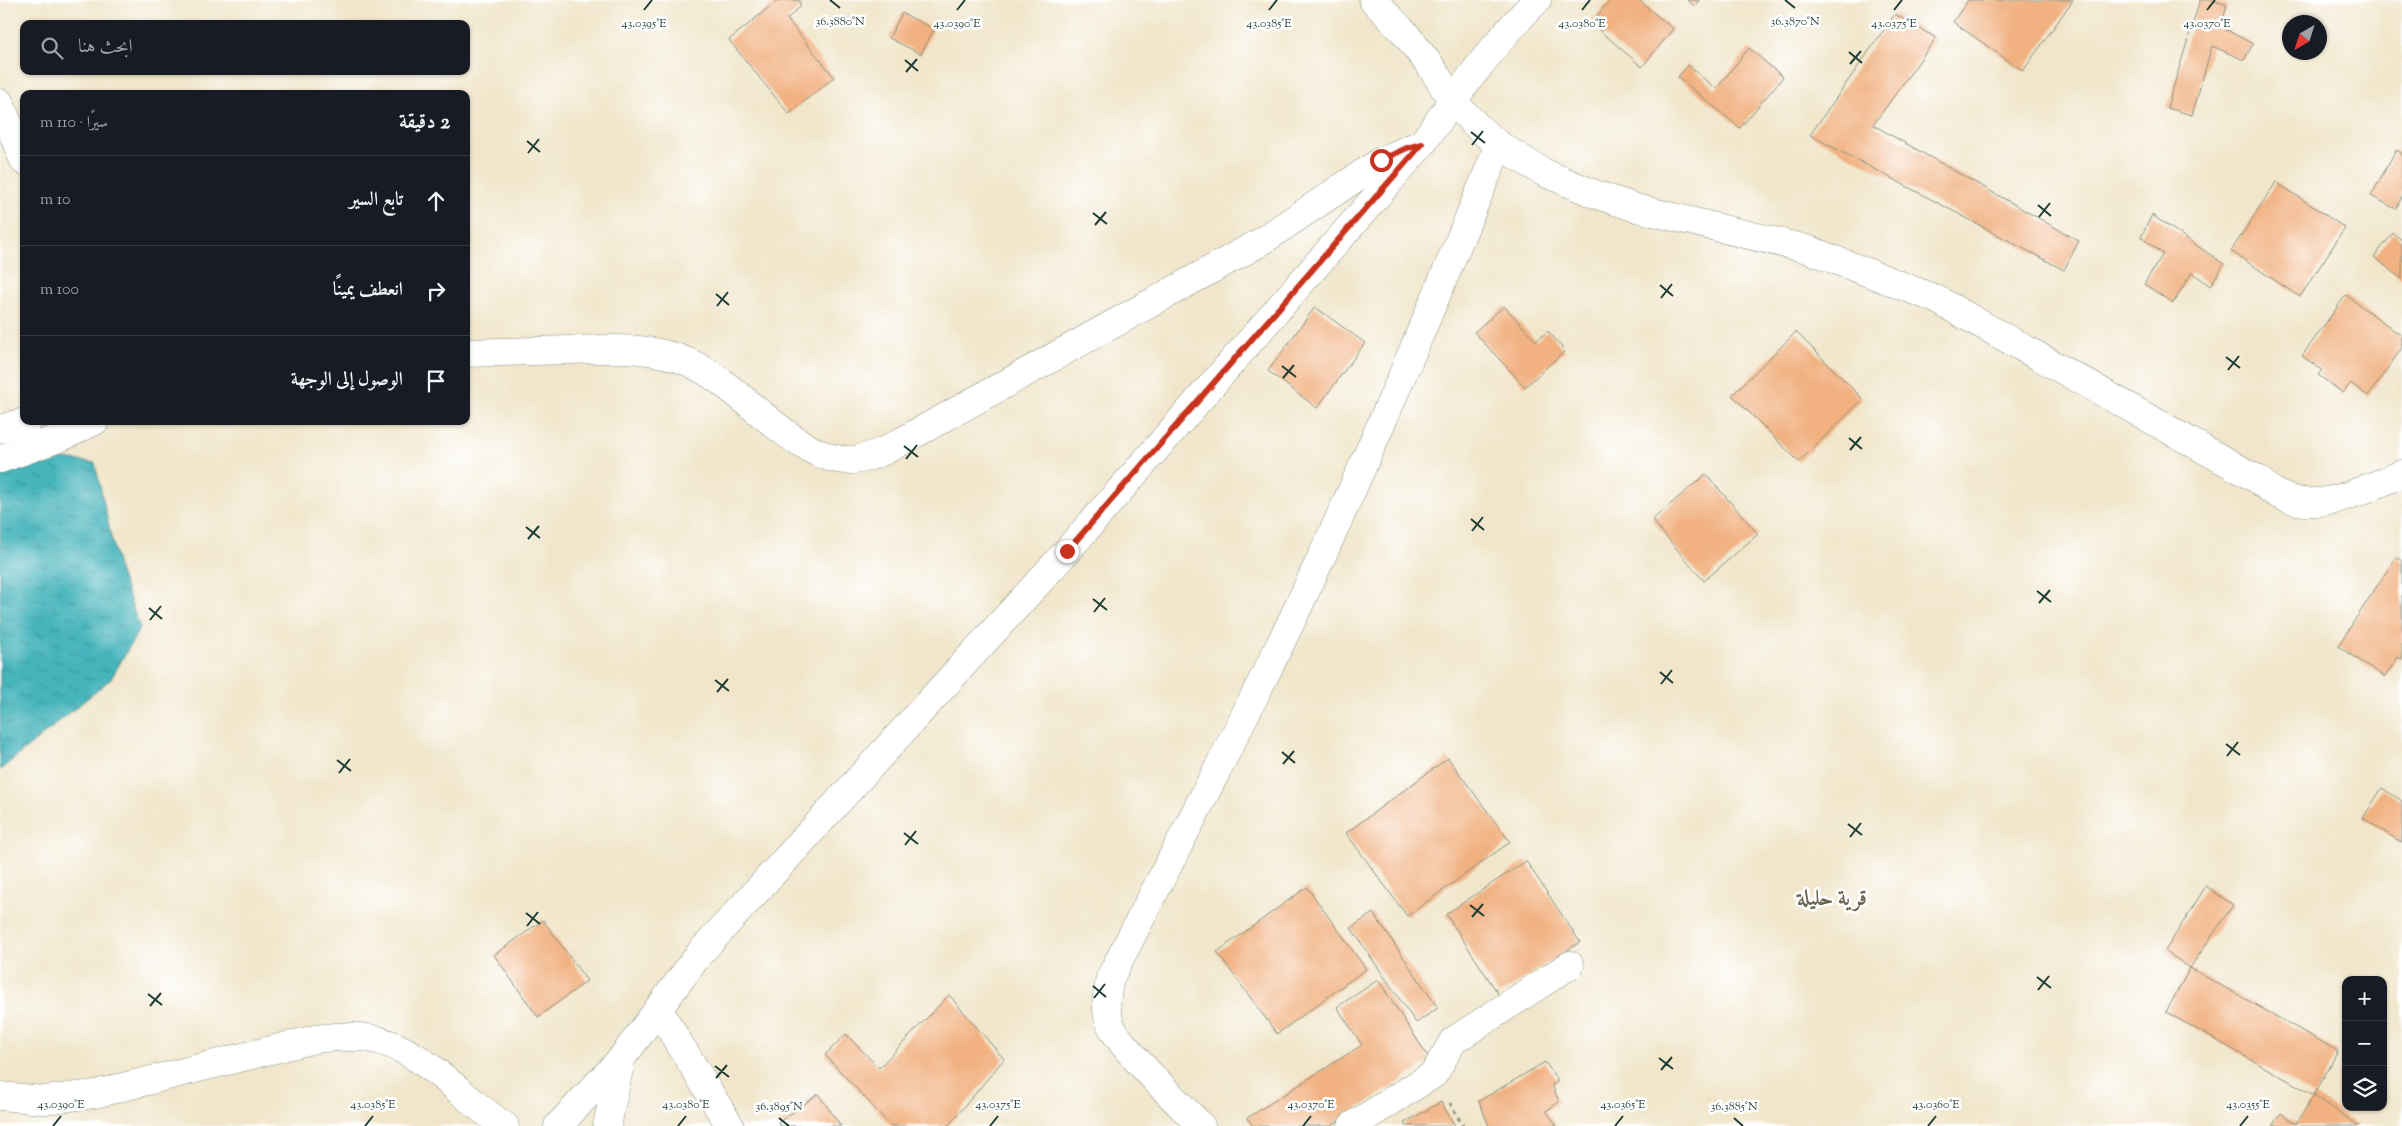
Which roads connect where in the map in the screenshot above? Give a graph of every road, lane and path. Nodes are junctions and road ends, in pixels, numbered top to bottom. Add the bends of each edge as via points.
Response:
1 (1373, 0) edge
2 (1537, 0) edge
3 (1452, 101) junction
4 (0, 103) edge
5 (1422, 144) junction
6 (1499, 146) junction
7 (20, 151) edge
8 (470, 353) edge
9 (20, 423) edge
10 (87, 425) edge
11 (0, 429) edge
12 (0, 459) edge
13 (2402, 474) edge
14 (1570, 965) dead end
15 (658, 1009) junction
16 (621, 1059) junction
17 (0, 1096) edge
18 (505, 1126) edge
19 (558, 1126) edge
20 (607, 1126) edge
21 (730, 1126) edge
22 (1201, 1126) edge
23 (1352, 1126) edge

1 - 3 street via 1404,32
2 - 3 street
3 - 5 street
3 - 6 street
4 - 7 street
5 - 8 street via 1381,160 1259,243 868,458 850,460 814,453 727,384 688,361 666,354 621,349
5 - 15 street via 1067,551 700,953
6 - 13 street via 1543,172 1592,193 1636,208 1807,249 1936,299 2279,494 2304,503 2326,503
6 - 22 street via 1422,330 1296,611 1110,978 1105,1002 1110,1025
9 - 11 street
10 - 12 street
14 - 23 street via 1453,1041 1434,1074
15 - 16 street
15 - 21 street
16 - 19 street
16 - 20 street
17 - 18 street via 44,1100 96,1094 314,1039 341,1036 369,1038 395,1046 418,1059

